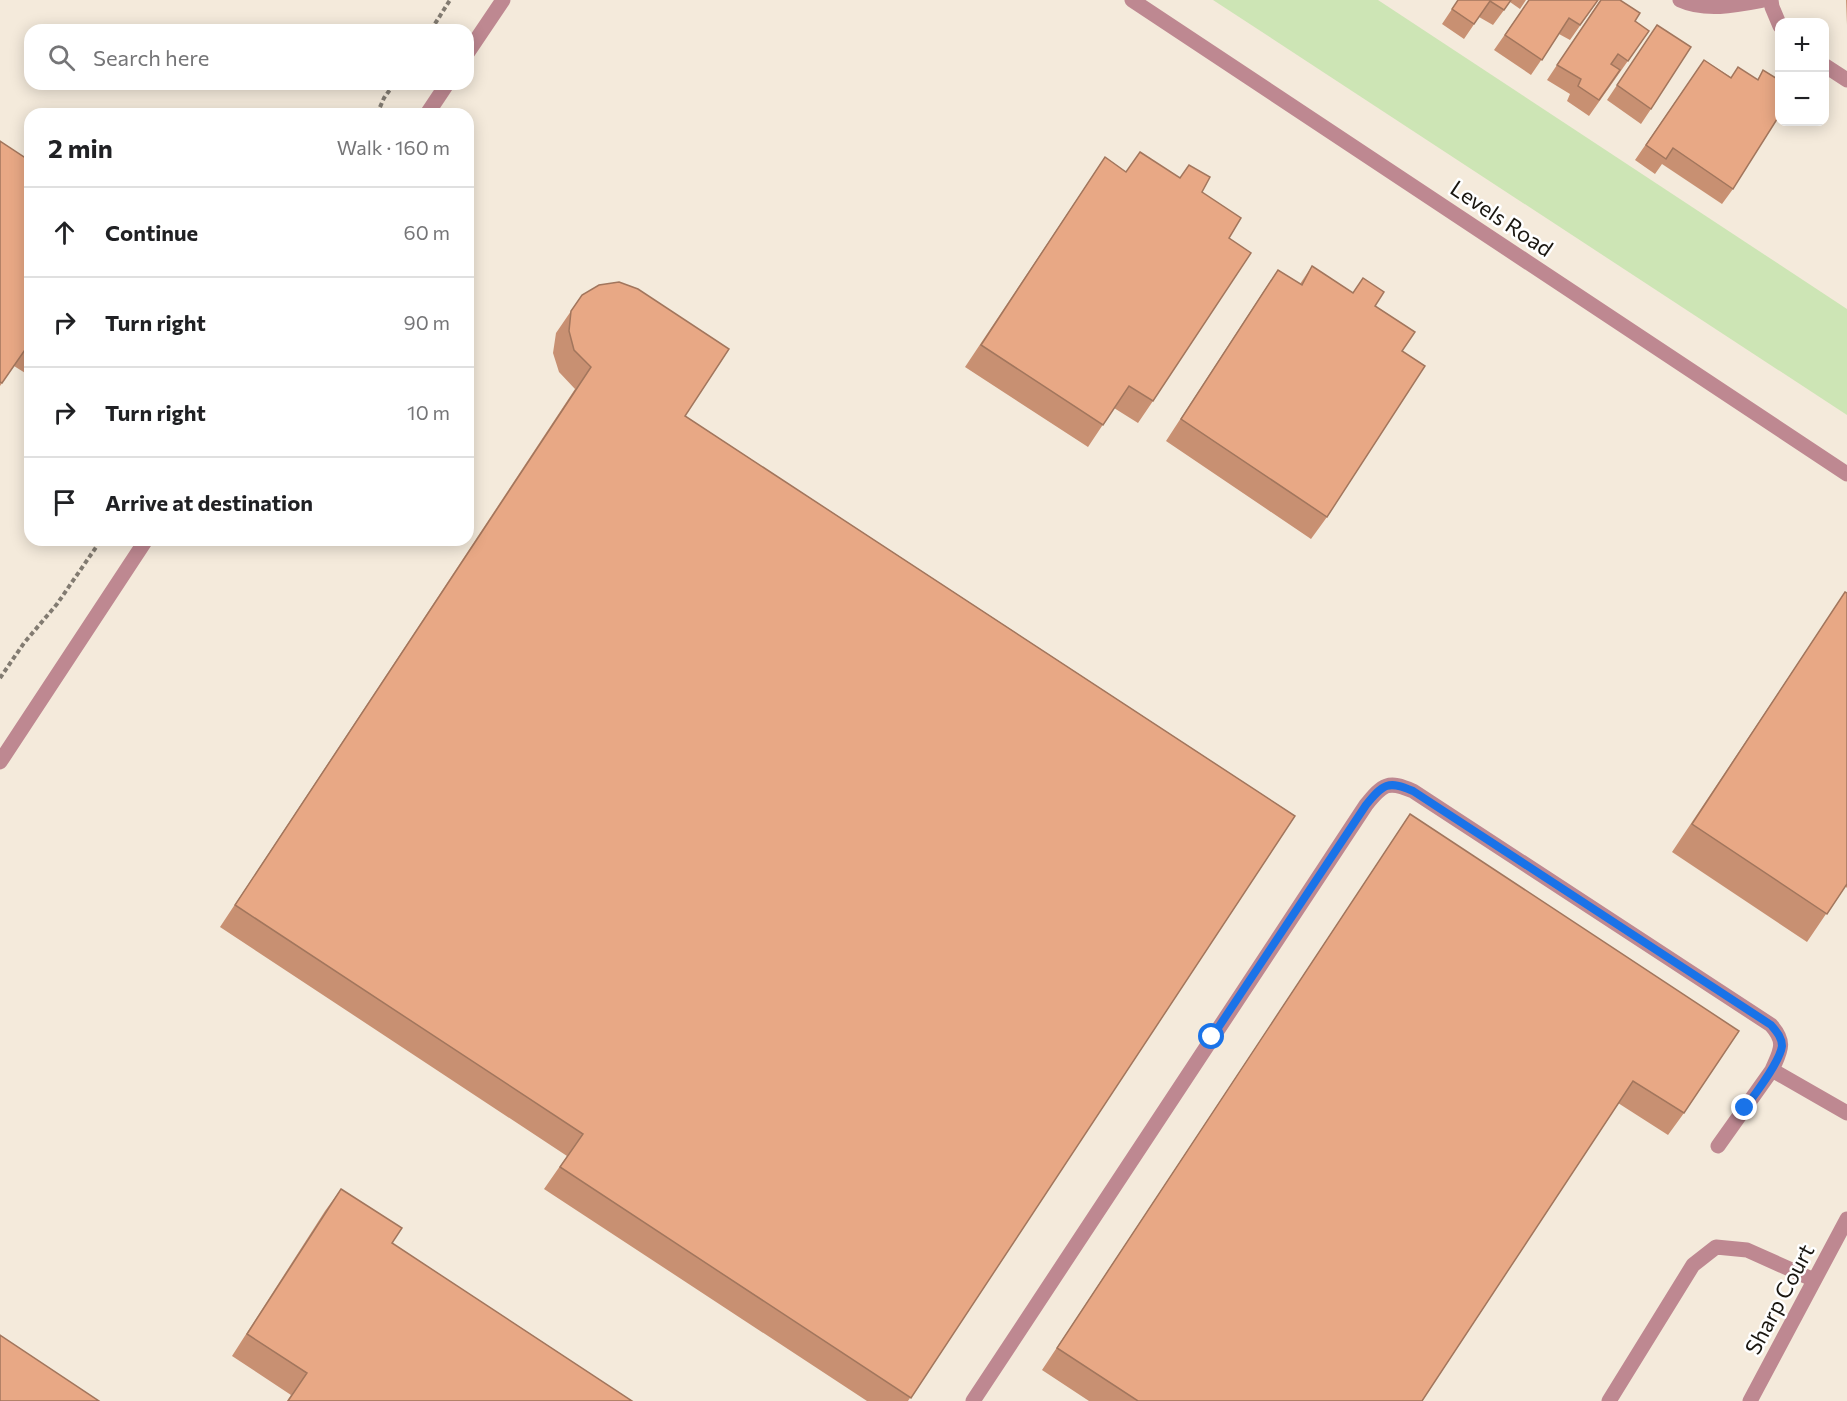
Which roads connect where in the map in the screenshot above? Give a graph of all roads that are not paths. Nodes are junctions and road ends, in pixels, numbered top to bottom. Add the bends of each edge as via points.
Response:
1 (503, 0) edge
2 (1132, 0) edge
3 (1680, 0) edge
4 (1764, 0) edge
5 (1771, 0) edge
6 (1776, 18) edge
7 (474, 43) edge
8 (1829, 68) edge
9 (1847, 80) edge
10 (443, 90) edge
11 (431, 108) edge
12 (1847, 474) edge
13 (142, 546) edge
14 (0, 762) edge
15 (1772, 1070) junction
16 (1847, 1113) edge
17 (1718, 1146) dead end
18 (1847, 1219) edge
19 (1815, 1280) junction
20 (975, 1400) edge
21 (1609, 1401) edge
22 (1750, 1401) edge

1 - 7 street
2 - 12 street, Levels Road
3 - 4 street via 1716,6
5 - 6 street
8 - 9 street
10 - 11 street
13 - 14 street
15 - 16 street
15 - 17 street
15 - 20 street via 1782,1046 1771,1025 1413,791 1386,785 1366,805
18 - 19 street, Sharp Court
19 - 21 street via 1747,1250 1716,1247 1693,1265
19 - 22 street, Sharp Court

